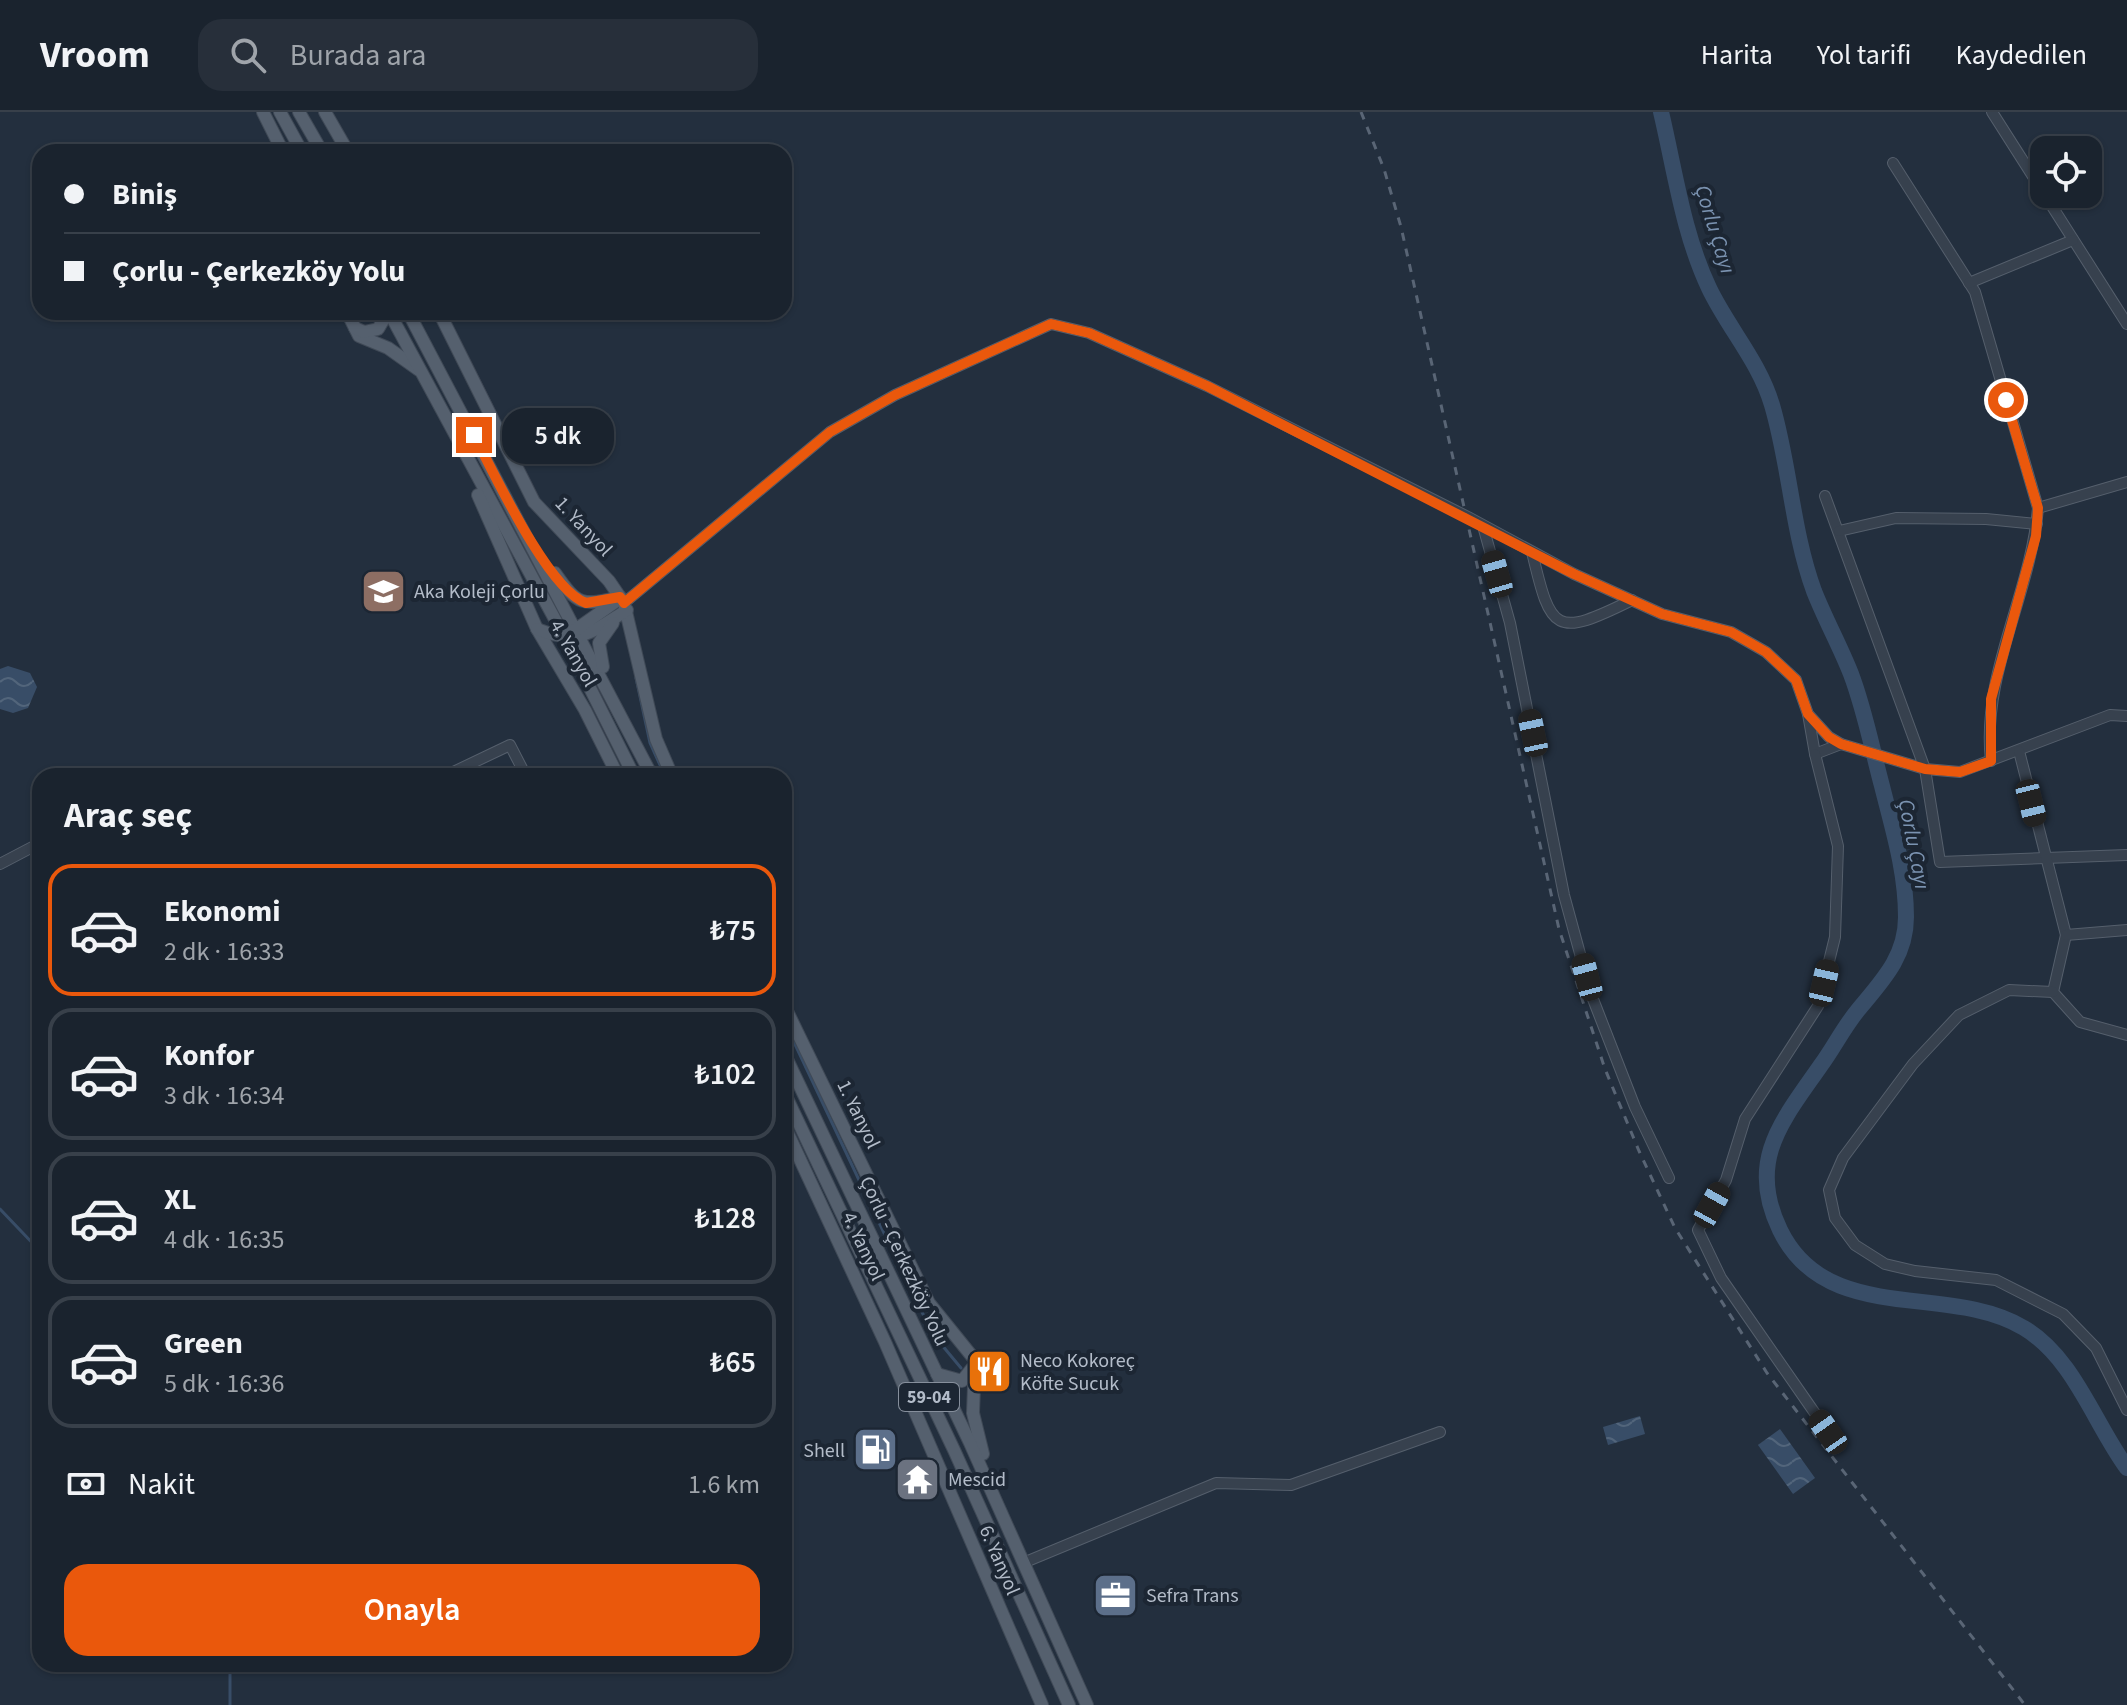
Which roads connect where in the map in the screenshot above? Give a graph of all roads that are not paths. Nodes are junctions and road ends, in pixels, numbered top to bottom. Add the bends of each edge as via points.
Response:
1 (263, 112) edge
2 (280, 112) edge
3 (299, 112) edge
4 (325, 112) edge
5 (1992, 112) edge
6 (279, 144) edge
7 (298, 144) edge
8 (317, 144) edge
9 (343, 144) edge
10 (1893, 163) dead end
11 (2073, 240) junction
12 (1969, 283) junction
13 (350, 320) edge
14 (384, 320) edge
15 (393, 320) edge
16 (412, 320) edge
17 (443, 320) edge
18 (2127, 324) edge
19 (352, 326) junction
20 (420, 371) junction
21 (466, 458) junction
22 (2127, 482) edge
23 (1825, 496) dead end
24 (2037, 516) junction
25 (1483, 526) junction
26 (1839, 531) junction
27 (534, 550) junction
28 (1532, 552) junction
29 (1632, 600) junction
30 (624, 603) junction
31 (537, 629) junction
32 (580, 633) junction
33 (565, 638) junction
34 (577, 664) junction
35 (608, 690) junction
36 (585, 710) junction
37 (1808, 714) junction
38 (2127, 716) edge
39 (1841, 744) junction
40 (2019, 751) junction
41 (1815, 754) junction
42 (1991, 761) junction
43 (462, 768) edge
44 (522, 768) edge
45 (614, 768) edge
46 (630, 768) edge
47 (648, 768) edge
48 (669, 768) edge
49 (1925, 769) junction
50 (32, 847) edge
51 (2127, 855) edge
52 (2044, 856) junction
53 (0, 864) edge
54 (2127, 930) edge
55 (2066, 935) junction
56 (2053, 992) junction
57 (792, 1021) edge
58 (2127, 1035) edge
59 (792, 1070) edge
60 (792, 1109) edge
61 (792, 1142) edge
62 (1669, 1178) dead end
63 (862, 1256) junction
64 (885, 1342) junction
65 (975, 1360) junction
66 (936, 1374) junction
67 (2127, 1410) edge
68 (1440, 1432) dead end
69 (1828, 1432) dead end
70 (1003, 1518) junction
71 (1023, 1563) junction
72 (1042, 1705) edge
73 (1069, 1705) edge
74 (1087, 1705) edge

1 - 6 main road
2 - 7 main road
3 - 8 main road
4 - 9 main road
5 - 11 street
10 - 12 street
11 - 12 street
11 - 18 street
12 - 24 street
13 - 19 main road
14 - 19 main road via 378,329 364,332
15 - 20 main road
16 - 27 main road
17 - 30 main road, 1. Yanyol via 534,502
19 - 20 main road via 359,336 388,348
20 - 21 main road
21 - 31 main road, 4. Yanyol
21 - 33 main road
22 - 24 street
23 - 26 street
24 - 26 street via 2023,523 1896,518
24 - 42 street via 1991,699
25 - 28 street
25 - 30 street via 1207,386 1089,333 1051,324 895,395 830,432
25 - 62 street via 1510,623 1564,895 1591,994
26 - 49 street
27 - 30 main road via 577,600 592,605
27 - 32 main road
28 - 29 street
28 - 29 street via 1545,607 1557,620 1577,624
29 - 37 street via 1662,614 1731,632 1766,652 1796,680
30 - 32 main road
30 - 35 main road via 599,643
30 - 48 main road, 1. Yanyol via 656,739
31 - 33 main road
31 - 36 main road, 4. Yanyol
32 - 33 main road
32 - 35 main road
33 - 34 main road
34 - 36 main road
34 - 46 main road
35 - 47 main road
36 - 45 main road, 4. Yanyol
37 - 39 street
37 - 41 street
38 - 40 street via 2110,715
39 - 41 street
39 - 49 street
40 - 42 street
40 - 52 street
41 - 69 street via 1838,846 1835,937 1818,1006 1745,1119 1726,1180 1698,1230 1721,1278
42 - 49 street via 1960,772
43 - 44 street via 510,745
49 - 52 street via 1940,862
50 - 53 street
51 - 52 street
52 - 55 street
54 - 55 street
55 - 56 street
56 - 58 street via 2080,1022
56 - 67 street via 2009,990 1959,1015 1904,1076 1843,1158 1829,1190 1835,1218 1855,1245 1885,1264 1996,1280 2063,1314 2096,1348
57 - 65 main road, 1. Yanyol via 929,1303
59 - 66 main road, Çorlu - Çerkezköy Yolu / 59-04
60 - 63 main road, Çorlu - Çerkezköy Yolu / 59-04
61 - 64 main road, 4. Yanyol
63 - 64 main road
63 - 73 main road, Çorlu - Çerkezköy Yolu / 59-04
64 - 72 main road, 6. Yanyol
65 - 66 main road via 962,1381
65 - 70 main road via 974,1428
66 - 70 main road, Çorlu - Çerkezköy Yolu / 59-04
68 - 71 street via 1291,1485 1216,1483
70 - 71 main road, Çorlu - Çerkezköy Yolu / 59-04
71 - 74 main road, Çorlu - Çerkezköy Yolu / 59-04

